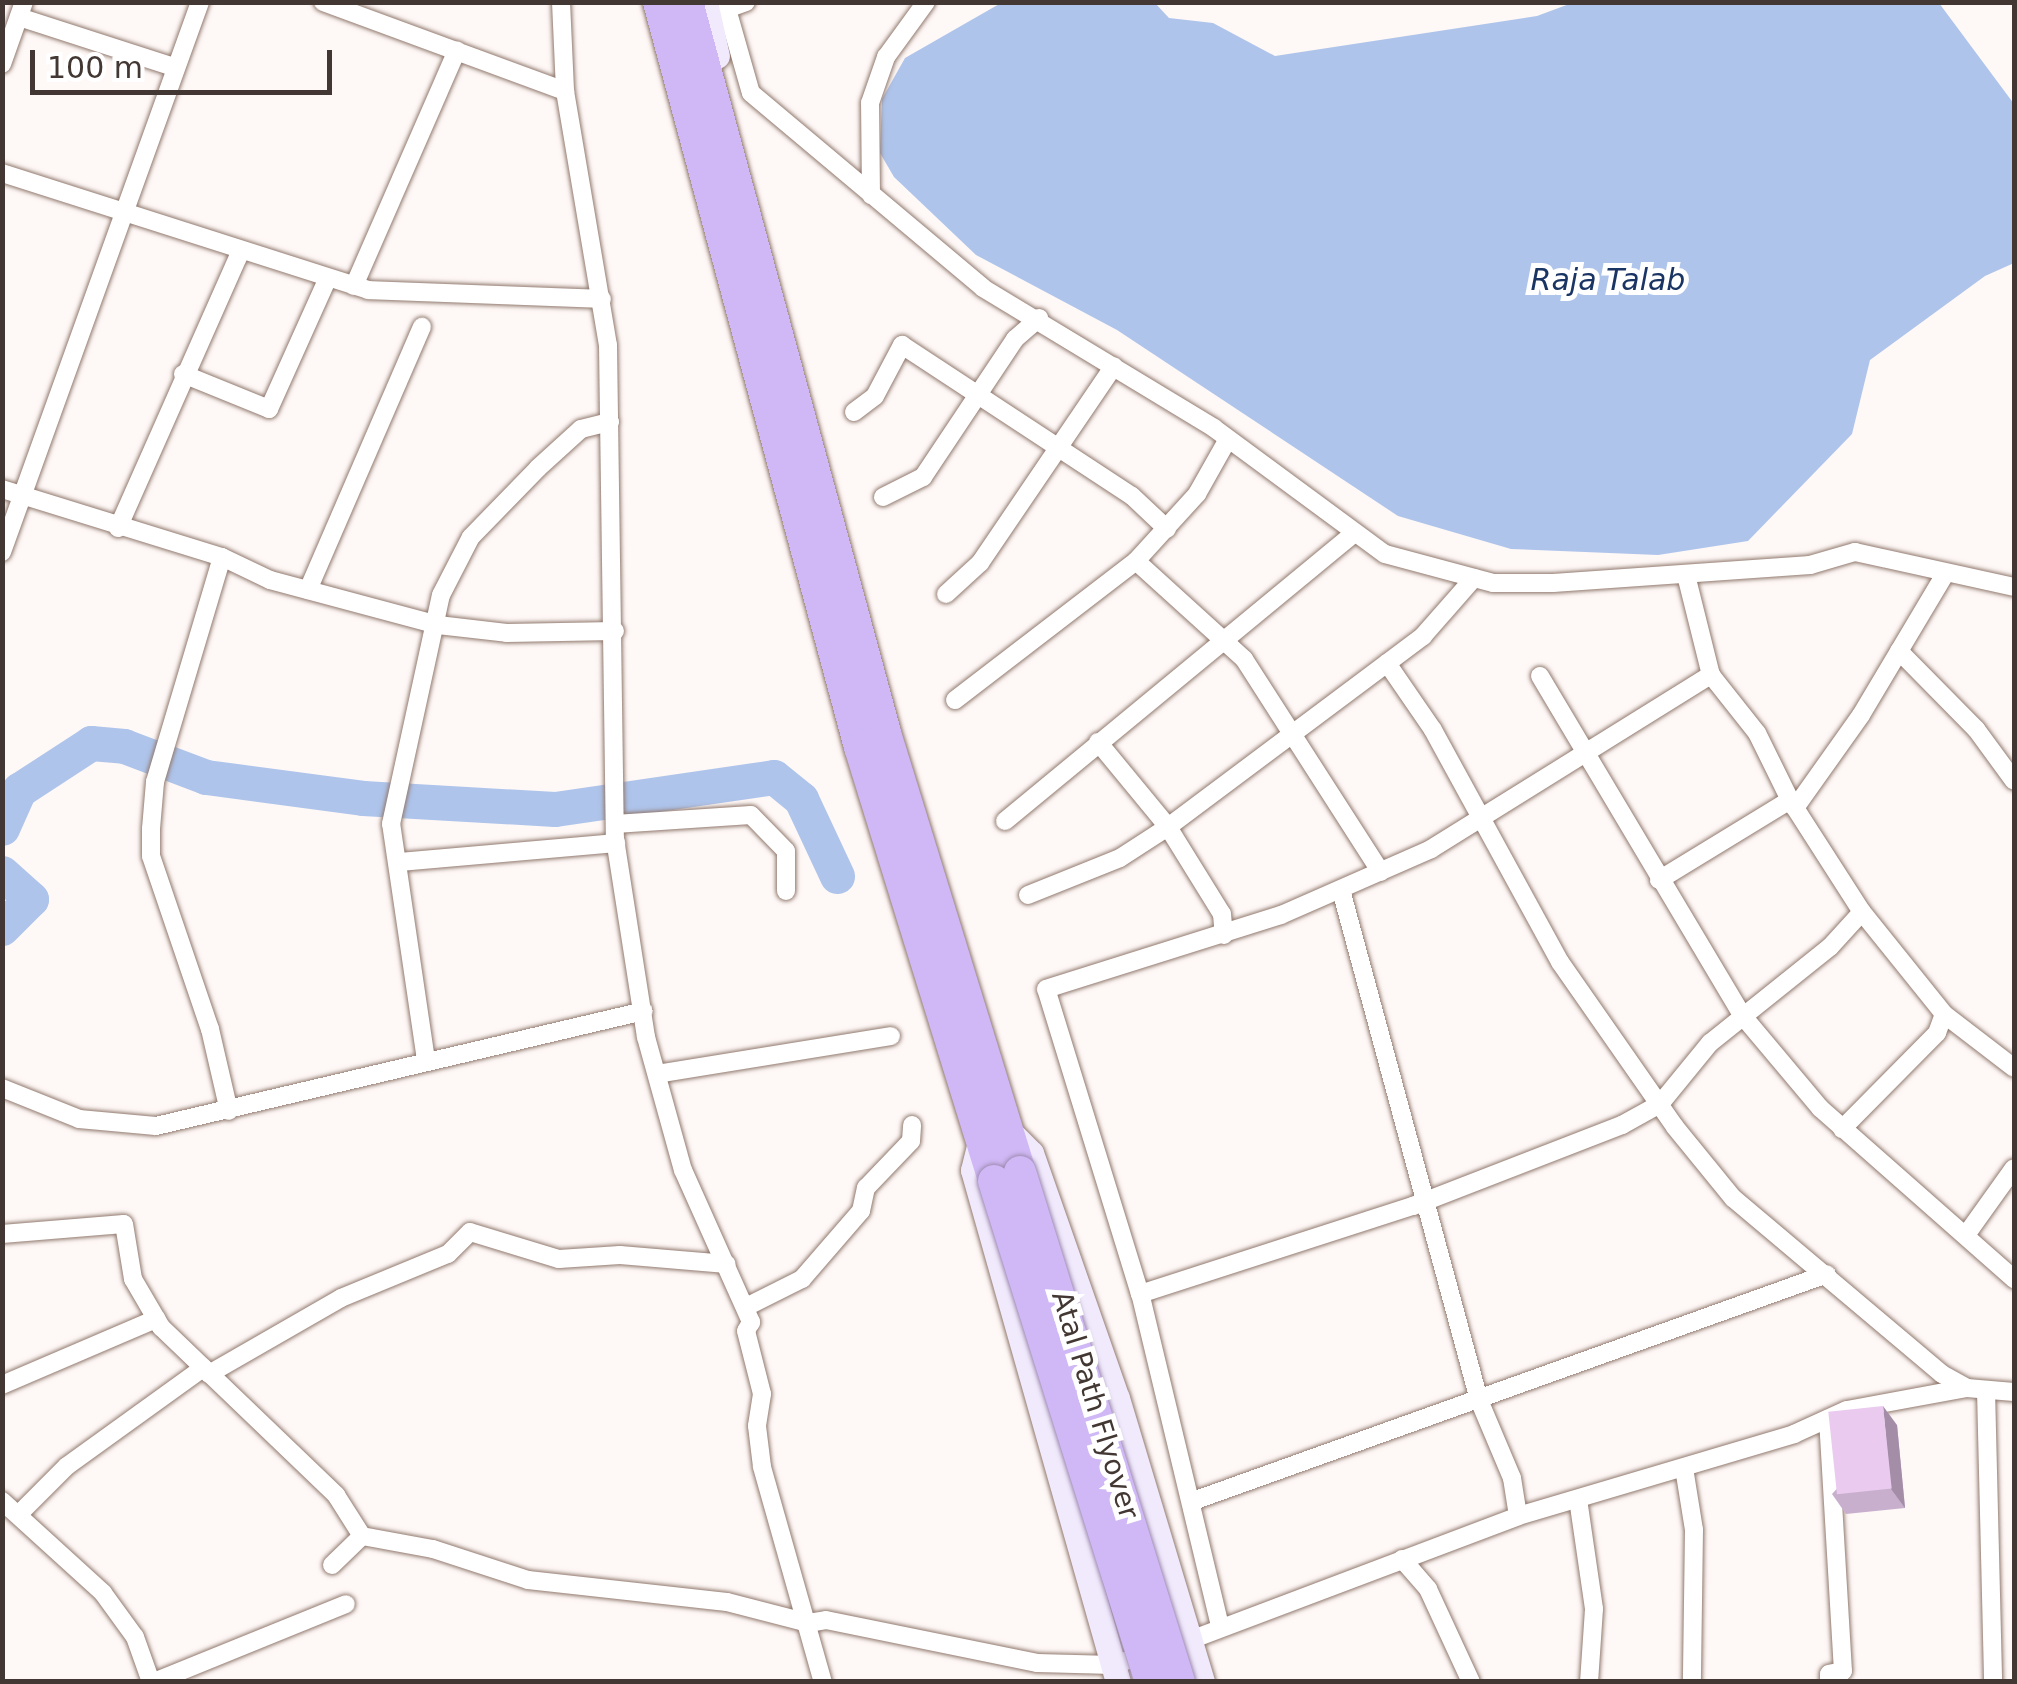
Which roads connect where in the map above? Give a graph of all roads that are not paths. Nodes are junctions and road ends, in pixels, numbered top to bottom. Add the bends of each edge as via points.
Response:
1 (200, 2) edge
2 (323, 2) edge
3 (561, 2) edge
4 (645, 2) edge
5 (659, 2) edge
6 (687, 2) edge
7 (705, 2) edge
8 (746, 2) edge
9 (926, 2) edge
10 (21, 10) edge
11 (371, 10) edge
12 (457, 50) junction
13 (2, 64) edge
14 (174, 67) junction
15 (566, 91) junction
16 (704, 114) junction
17 (2, 173) edge
18 (872, 195) junction
19 (122, 212) junction
20 (241, 252) junction
21 (328, 278) junction
22 (750, 279) junction
23 (354, 286) junction
24 (602, 299) junction
25 (1039, 318) junction
26 (422, 327) dead end
27 (1114, 366) junction
28 (183, 374) junction
29 (978, 394) junction
30 (854, 412) dead end
31 (610, 422) junction
32 (1228, 439) junction
33 (1062, 448) junction
34 (2, 489) edge
35 (22, 496) junction
36 (884, 497) dead end
37 (118, 528) junction
38 (1168, 529) junction
39 (1354, 534) junction
40 (2, 552) edge
41 (222, 557) junction
42 (1136, 562) junction
43 (1686, 575) junction
44 (1944, 576) junction
45 (1474, 578) junction
46 (2014, 587) edge
47 (308, 590) junction
48 (946, 594) dead end
49 (438, 625) junction
50 (614, 631) junction
51 (1220, 644) junction
52 (1898, 650) junction
53 (1387, 664) junction
54 (1711, 675) junction
55 (1540, 676) dead end
56 (955, 700) dead end
57 (1292, 734) junction
58 (1098, 742) junction
59 (1585, 753) junction
60 (2014, 781) edge
61 (1793, 804) junction
62 (1480, 816) junction
63 (1005, 821) dead end
64 (615, 824) junction
65 (1168, 826) junction
66 (616, 843) junction
67 (400, 862) junction
68 (1381, 872) junction
69 (1659, 880) junction
70 (1341, 890) junction
71 (786, 891) dead end
72 (1028, 894) dead end
73 (1862, 912) junction
74 (1224, 935) junction
75 (644, 1011) junction
76 (1944, 1014) junction
77 (1742, 1015) junction
78 (891, 1036) dead end
79 (426, 1060) junction
80 (2014, 1068) edge
81 (657, 1074) junction
82 (2, 1088) edge
83 (1660, 1104) junction
84 (229, 1111) junction
85 (912, 1124) dead end
86 (1842, 1129) junction
87 (994, 1133) junction
88 (2014, 1168) edge
89 (1007, 1177) junction
90 (1424, 1201) junction
91 (2, 1234) edge
92 (1966, 1235) junction
93 (727, 1264) junction
94 (1827, 1274) junction
95 (2014, 1279) edge
96 (1140, 1294) junction
97 (746, 1307) junction
98 (156, 1319) junction
99 (206, 1371) junction
100 (2, 1385) edge
101 (1976, 1389) junction
102 (2014, 1392) edge
103 (1478, 1400) junction
104 (1828, 1419) junction
105 (1684, 1468) junction
106 (1578, 1499) junction
107 (2, 1501) edge
108 (1194, 1501) junction
109 (18, 1514) junction
110 (1518, 1516) junction
111 (362, 1536) junction
112 (1402, 1559) junction
113 (332, 1565) dead end
114 (346, 1604) dead end
115 (808, 1623) junction
116 (1220, 1626) junction
117 (1190, 1640) junction
118 (1116, 1673) edge
119 (152, 1682) edge
120 (823, 1682) edge
121 (1151, 1682) edge
122 (1179, 1682) edge
123 (1202, 1682) edge
124 (1471, 1682) edge
125 (1590, 1682) edge
126 (1692, 1682) edge
127 (1829, 1682) edge
128 (1992, 1682) edge

1 - 14 street
2 - 11 street
3 - 15 street
4 - 22 street
5 - 16 highway
6 - 16 highway
7 - 22 street
8 - 18 street via 727,8 751,93
9 - 18 street via 886,57 870,103
10 - 13 street
10 - 14 street
11 - 12 street
12 - 15 street
12 - 23 street
14 - 19 street
15 - 24 street
16 - 22 highway, Atal Path Flyover
17 - 19 street
18 - 25 street via 983,288
19 - 20 street
19 - 35 street
20 - 21 street
20 - 28 street
21 - 23 street
21 - 28 street via 269,409
22 - 87 highway, Atal Path Flyover via 872,740
23 - 24 street
24 - 31 street
25 - 27 street
25 - 29 street
26 - 47 street
27 - 32 street
27 - 33 street
28 - 37 street
29 - 30 street via 902,345 875,396
29 - 33 street
29 - 36 street via 924,478
31 - 49 street via 581,429 472,537 441,595
31 - 50 street
32 - 38 street
32 - 39 street
33 - 38 street
33 - 48 street via 980,562
34 - 35 street
35 - 37 street
35 - 40 street
37 - 41 street
38 - 42 street
39 - 45 street via 1385,554
39 - 51 street
41 - 47 street
41 - 84 street via 155,782 151,856 210,1029
42 - 51 street
42 - 56 street
43 - 44 street via 1810,565 1855,552
43 - 45 street via 1554,583
43 - 54 street
44 - 46 street
44 - 52 street
45 - 53 street
47 - 49 street
49 - 50 street via 507,633
49 - 67 street via 394,790 391,824
50 - 64 street
51 - 57 street via 1244,659
51 - 58 street
52 - 60 street via 1976,728
52 - 61 street
53 - 57 street
53 - 62 street
54 - 59 street
54 - 61 street via 1757,733
55 - 59 street
57 - 65 street
57 - 68 street
58 - 63 street
58 - 65 street
59 - 62 street
59 - 69 street
61 - 69 street
61 - 73 street
62 - 68 street
62 - 83 street via 1560,962
64 - 66 street
64 - 71 street via 751,815 786,851
65 - 72 street via 1120,858
65 - 74 street via 1222,914
66 - 67 street
66 - 75 street
67 - 79 street
68 - 70 street
69 - 77 street
70 - 74 street
70 - 90 street
73 - 76 street
73 - 77 street via 1830,947
74 - 96 street via 1046,989
75 - 79 street via 616,1013 544,1039
75 - 81 street
76 - 80 street
76 - 86 street via 1937,1033
77 - 83 street
77 - 86 street
78 - 81 street
79 - 84 street
81 - 93 street via 683,1170
82 - 84 street via 113,1125 156,1126
83 - 90 street
83 - 94 street via 1733,1198 1778,1241
85 - 97 street via 911,1141 866,1188 860,1210 802,1279
86 - 92 street
87 - 89 highway, Atal Path Flyover
87 - 117 street via 1030,1152 1117,1398
87 - 118 street via 974,1170
88 - 92 street
89 - 121 highway, Atal Path Flyover, bridge
89 - 122 highway, Atal Path Flyover, bridge
90 - 96 street
90 - 103 street
91 - 98 street via 124,1224 133,1278
92 - 95 street
93 - 97 street
93 - 99 street via 620,1255 559,1259 470,1232 448,1254 341,1298
94 - 101 street
94 - 103 street
96 - 108 street
97 - 115 street via 747,1341 762,1394 762,1467
98 - 99 street
98 - 100 street
99 - 109 street via 67,1466
99 - 111 street via 336,1495
101 - 102 street
101 - 104 street
101 - 128 street
103 - 108 street
103 - 110 street via 1512,1478
104 - 105 street
104 - 127 street via 1843,1671 1828,1674
105 - 106 street
105 - 126 street via 1694,1530
106 - 110 street
106 - 125 street via 1594,1609
107 - 109 street
108 - 116 street
109 - 119 street via 102,1593 134,1637
110 - 112 street
111 - 113 street
111 - 115 street via 433,1549 528,1580 727,1602
112 - 116 street
112 - 124 street via 1428,1589
114 - 119 street
115 - 118 street via 826,1620
115 - 120 street
116 - 117 street
117 - 118 street
117 - 123 street

